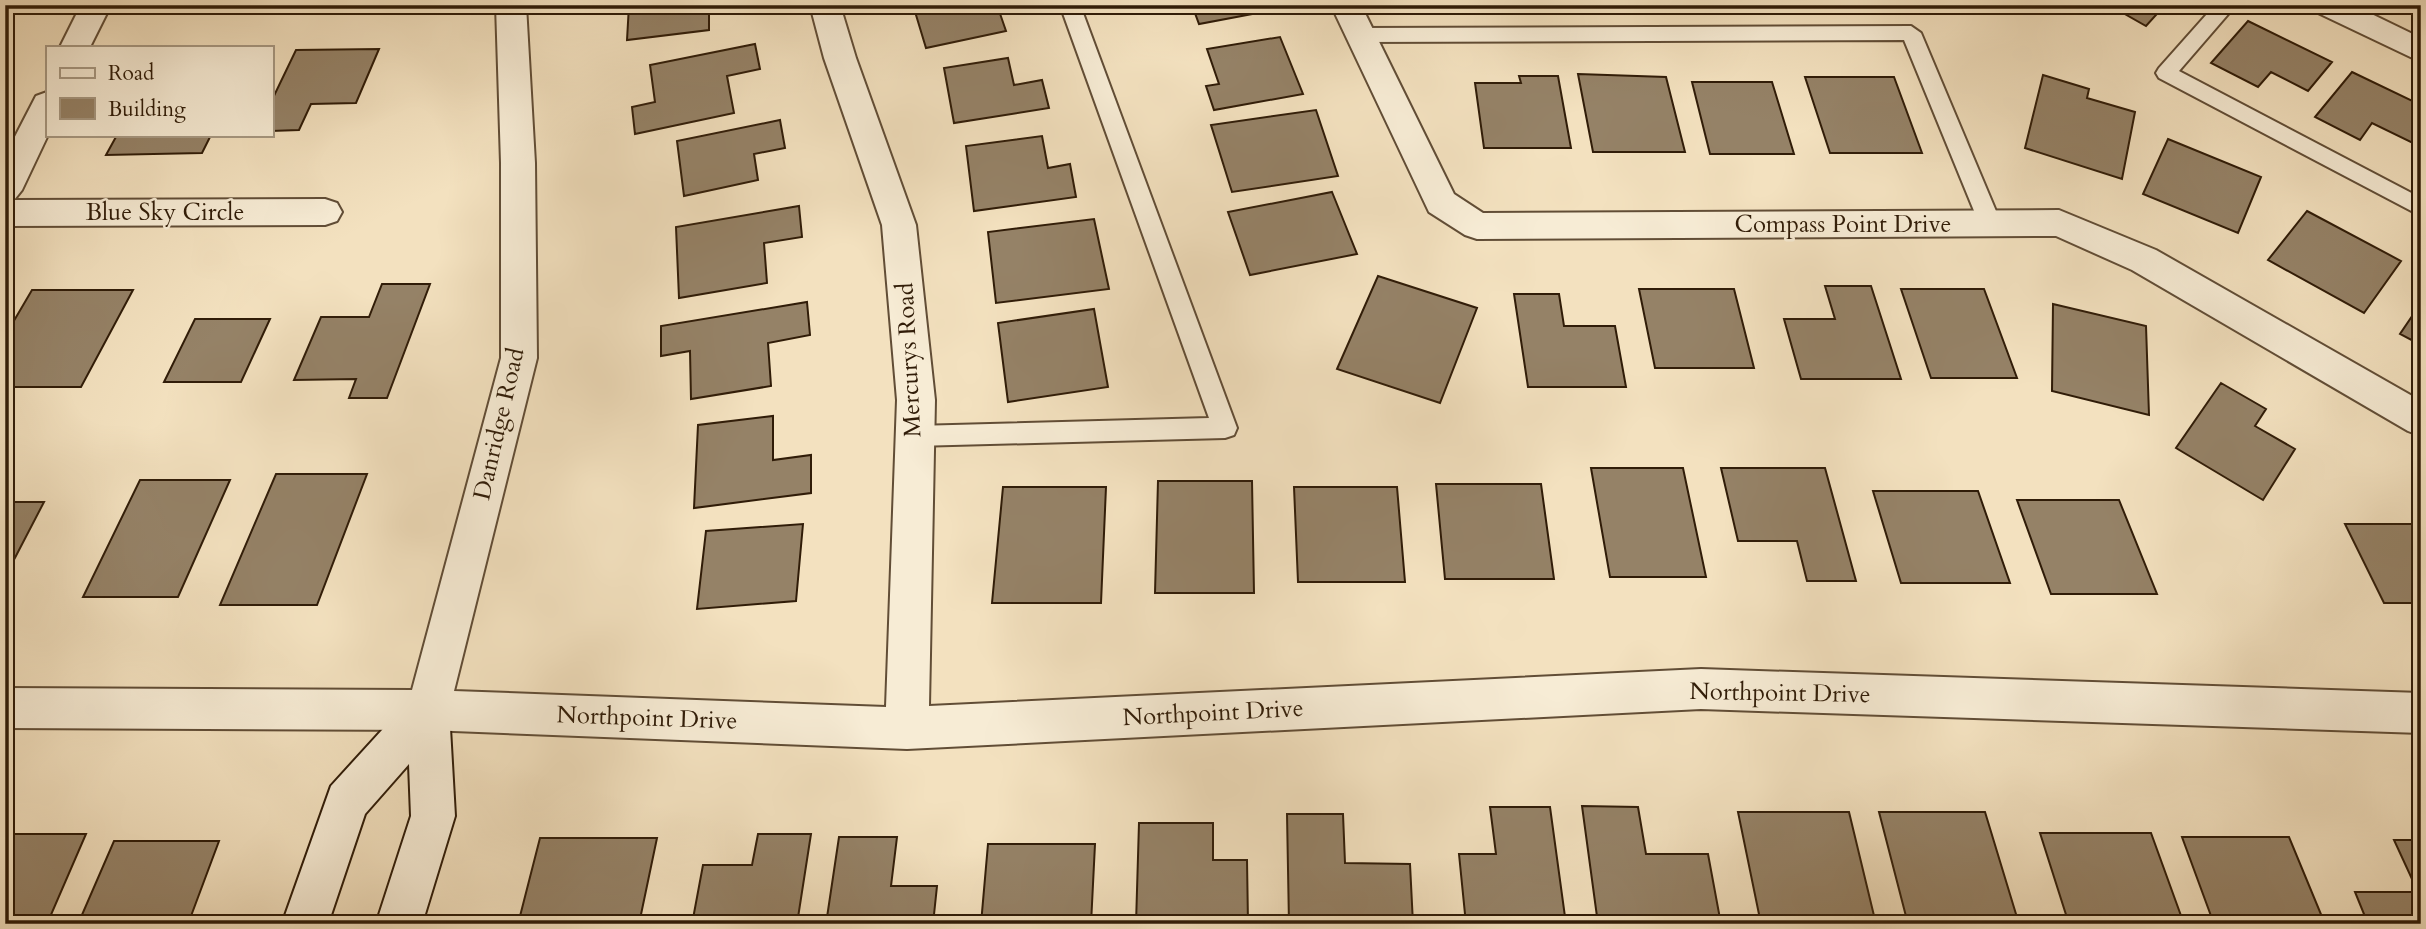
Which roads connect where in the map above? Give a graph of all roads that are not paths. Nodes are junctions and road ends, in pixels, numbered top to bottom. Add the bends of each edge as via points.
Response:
1 (96, 5) edge
2 (512, 5) edge
3 (825, 5) edge
4 (1070, 5) edge
5 (2226, 5) edge
6 (2347, 9) edge
7 (1353, 20) edge
8 (76, 46) edge
9 (2421, 51) edge
10 (46, 106) edge
11 (5, 190) edge
12 (2421, 208) edge
13 (325, 212) dead end
14 (5, 213) edge
15 (1990, 223) junction
16 (2421, 421) edge
17 (915, 436) junction
18 (5, 708) edge
19 (428, 710) junction
20 (2421, 713) edge
21 (907, 728) junction
22 (305, 924) edge
23 (399, 924) edge

1 - 8 street
2 - 19 street, Danridge Road via 519,358
3 - 17 street, Mercurys Road via 899,225 916,400
4 - 17 lane via 1225,428
5 - 12 lane via 2166,73
6 - 9 street
7 - 15 street, Compass Point Drive via 1441,203 1477,226
7 - 15 lane via 1911,33
10 - 11 street
13 - 14 street, Blue Sky Circle
15 - 16 street, Compass Point Drive via 2059,223 2144,260
17 - 21 street, Mercurys Road
18 - 19 street, Northpoint Drive
19 - 21 street, Northpoint Drive
19 - 22 street, Danridge Road via 346,801
19 - 23 street, Danridge Road via 433,816
20 - 21 street, Northpoint Drive via 1702,690

